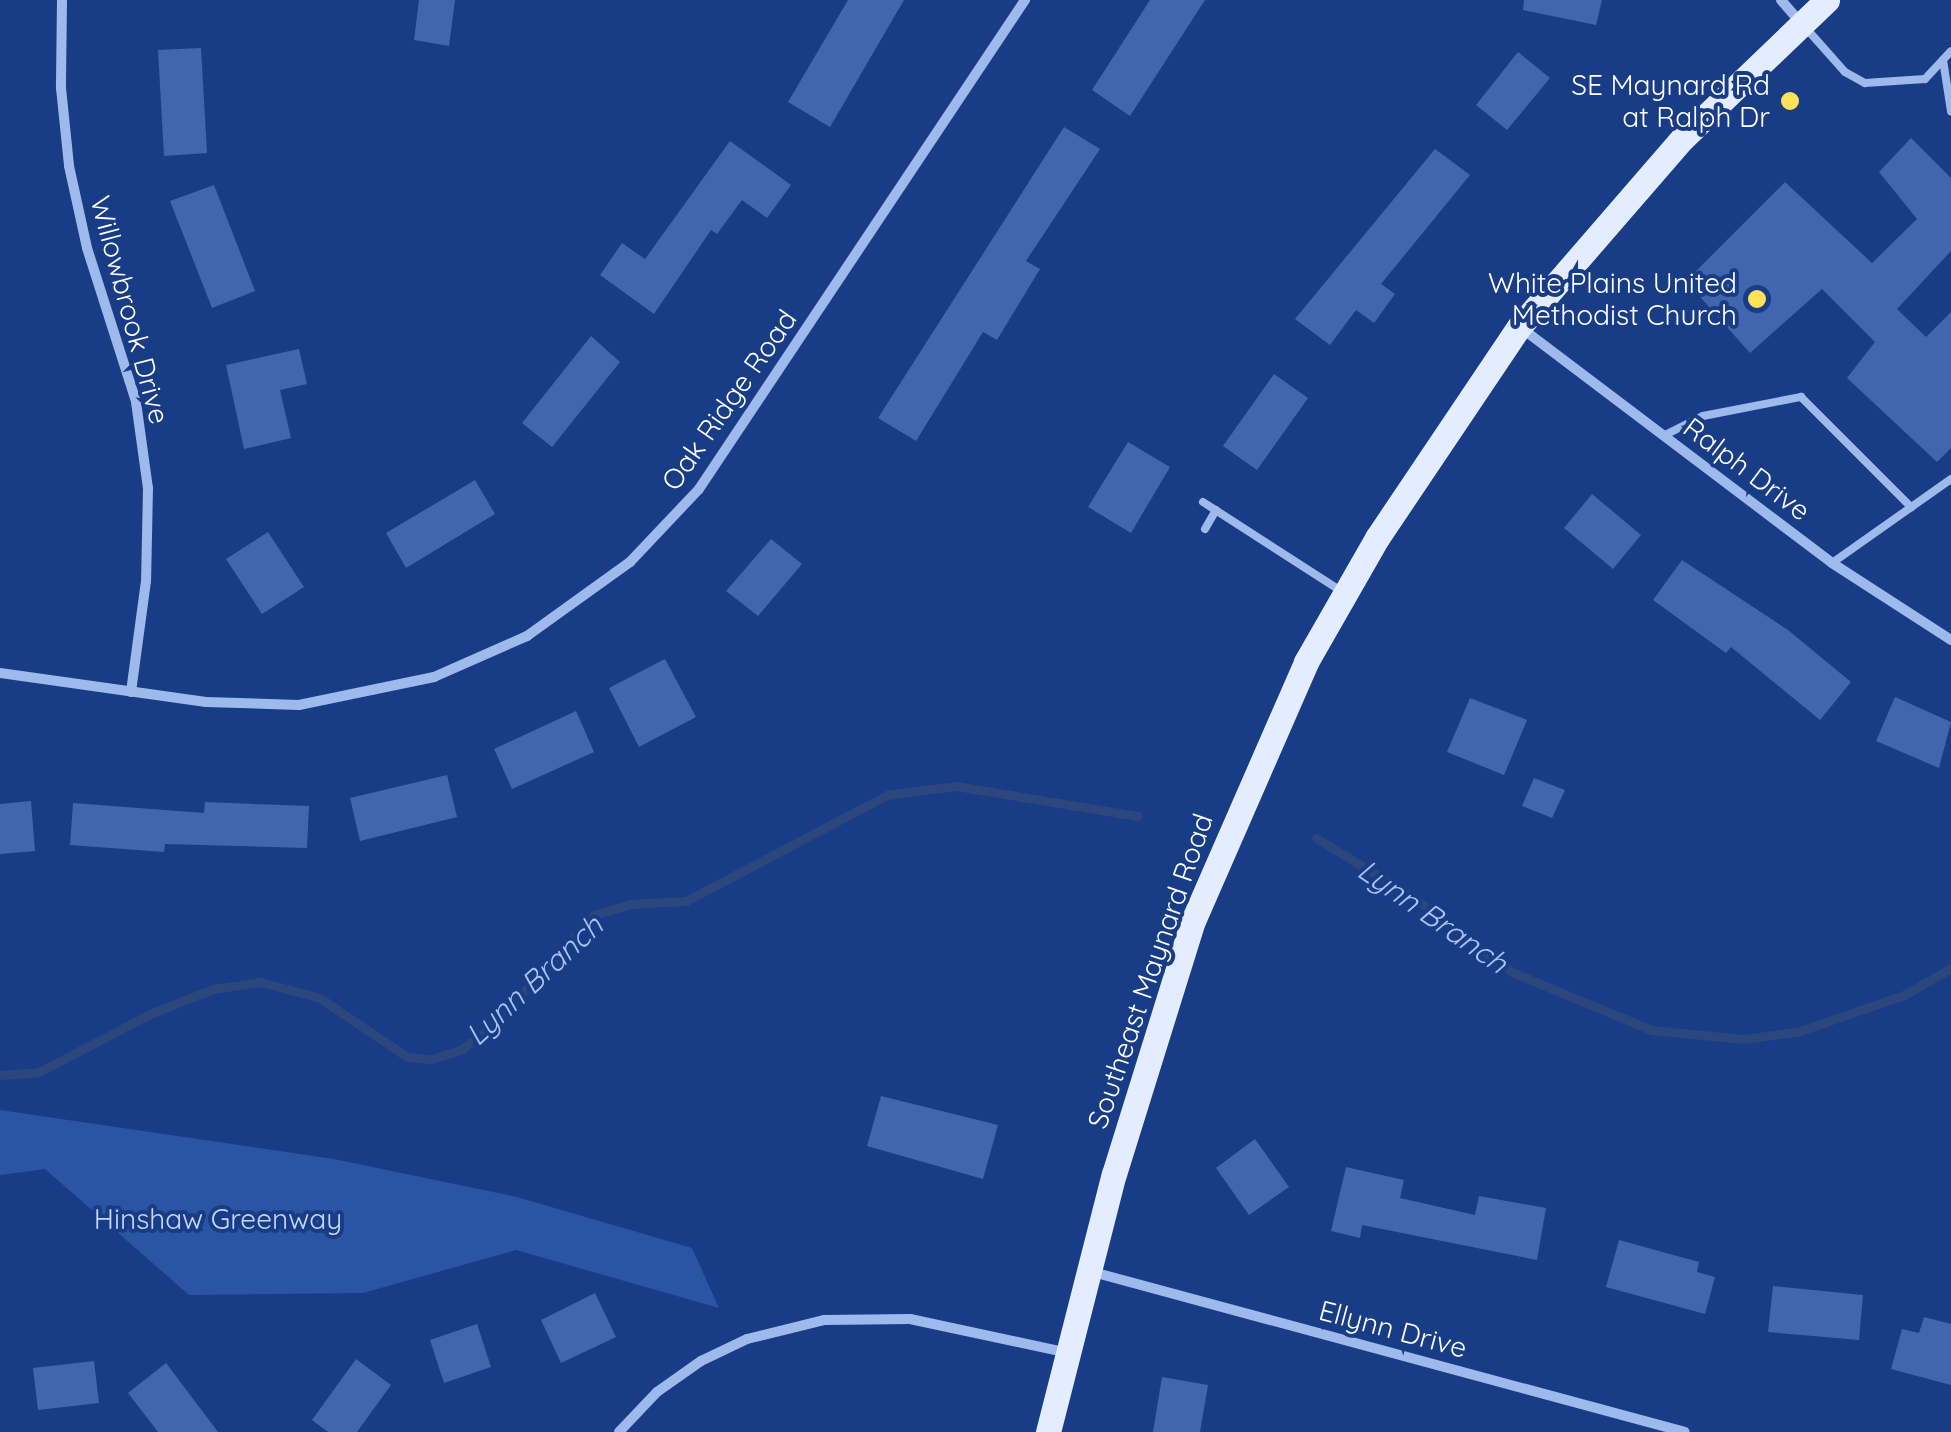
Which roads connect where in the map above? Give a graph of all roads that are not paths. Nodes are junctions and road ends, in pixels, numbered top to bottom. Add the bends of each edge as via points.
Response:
1 (62, 0) edge
2 (1025, 0) edge
3 (1781, 0) edge
4 (1827, 0) edge
5 (1802, 23) junction
6 (1951, 51) edge
7 (1942, 60) junction
8 (1951, 111) edge
9 (1519, 327) junction
10 (1665, 435) junction
11 (1951, 478) edge
12 (1203, 502) dead end
13 (1910, 507) junction
14 (1216, 510) junction
15 (1205, 530) dead end
16 (1832, 563) junction
17 (1345, 594) junction
18 (1951, 640) edge
19 (0, 673) edge
20 (131, 692) junction
21 (1088, 1270) junction
22 (1064, 1352) junction
23 (619, 1432) edge
24 (1048, 1432) edge
25 (1685, 1432) edge

1 - 20 street, Willowbrook Drive via 61,88 70,166 87,248 136,402 148,488 146,581
2 - 20 street, Oak Ridge Road via 725,454 674,517 604,583 527,636 480,658 346,700 255,706
3 - 5 street
4 - 5 main road, Southeast Maynard Road
5 - 7 lane via 1845,72 1866,84 1925,79
5 - 9 main road, Southeast Maynard Road via 1682,139
6 - 7 lane
7 - 8 lane
9 - 10 street, Ralph Drive
9 - 17 main road, Southeast Maynard Road
10 - 13 lane via 1703,416 1801,397
10 - 16 street, Ralph Drive
11 - 13 lane
12 - 14 lane
13 - 16 lane
14 - 15 lane
14 - 17 lane
16 - 18 street, Ralph Drive
17 - 21 main road, Southeast Maynard Road via 1232,820 1193,921
19 - 20 street, Oak Ridge Road
21 - 22 main road, Southeast Maynard Road
21 - 25 street, Ellynn Drive
22 - 23 street via 910,1319 824,1320 748,1339 701,1361 657,1392
22 - 24 main road, Southeast Maynard Road

